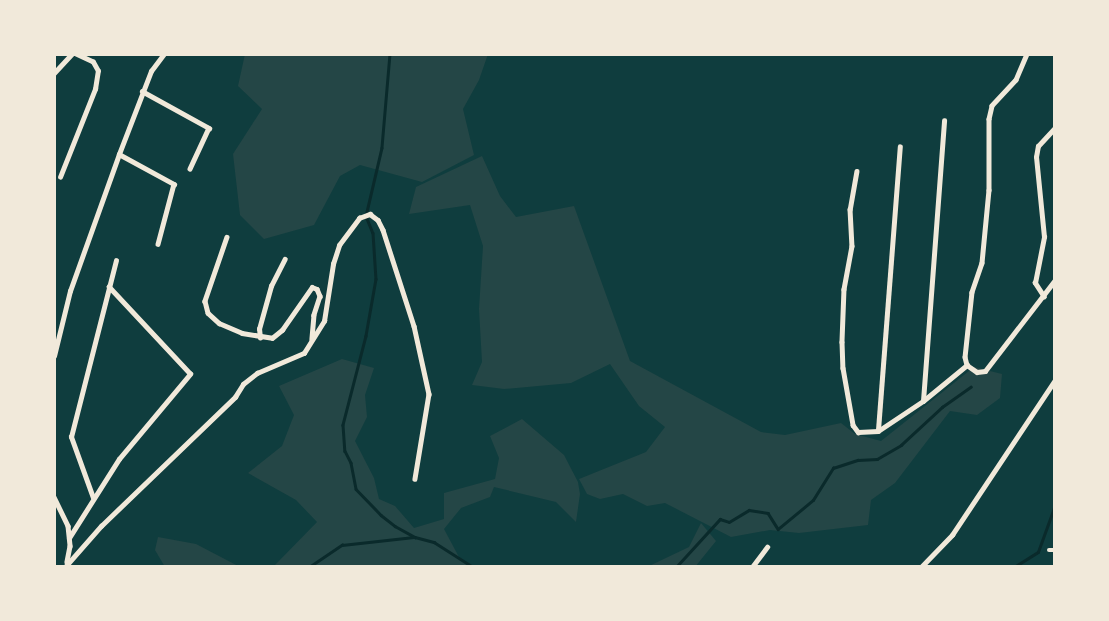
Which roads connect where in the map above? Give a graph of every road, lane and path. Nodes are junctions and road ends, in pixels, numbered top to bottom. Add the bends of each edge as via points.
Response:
1 (74, 54) edge
2 (164, 54) edge
3 (1027, 54) edge
4 (54, 73) edge
5 (142, 91) junction
6 (944, 121) dead end
7 (1055, 128) edge
8 (900, 147) dead end
9 (119, 154) junction
10 (190, 169) dead end
11 (858, 172) dead end
12 (60, 177) dead end
13 (227, 237) dead end
14 (158, 244) dead end
15 (285, 259) dead end
16 (116, 261) dead end
17 (1055, 280) edge
18 (109, 287) junction
19 (1044, 297) junction
20 (260, 338) junction
21 (312, 344) junction
22 (54, 356) edge
23 (967, 365) junction
24 (1055, 380) edge
25 (923, 401) junction
26 (878, 431) junction
27 (415, 478) dead end
28 (54, 498) edge
29 (93, 498) junction
30 (69, 538) junction
31 (767, 547) dead end
32 (66, 565) edge
33 (752, 567) edge
34 (921, 567) edge

1 - 4 street
1 - 12 street via 93,62 98,71
2 - 5 street
3 - 23 street via 1016,80 992,106 989,119 989,190 982,263 967,330
5 - 9 street
5 - 10 street via 209,128
6 - 25 street
7 - 19 street via 1038,146 1036,157 1044,237 1035,283
8 - 26 street
9 - 14 street via 174,184
9 - 22 street via 70,291
11 - 26 street via 850,209 852,246 844,289 842,368 853,425 858,432
13 - 20 street via 205,301 208,313 219,323
15 - 20 street via 271,286 258,329
16 - 18 street
17 - 19 street
18 - 29 street via 71,437
18 - 29 street via 190,374 119,459
19 - 23 street via 985,371
20 - 21 street via 278,335 312,287 320,296
21 - 27 street via 324,321 339,245 359,218 370,214 383,230 414,326 429,394
21 - 32 street via 296,359 257,373 243,384
23 - 25 street
24 - 34 street via 952,535
25 - 26 street
28 - 30 street
29 - 30 street
30 - 32 street
31 - 33 street

